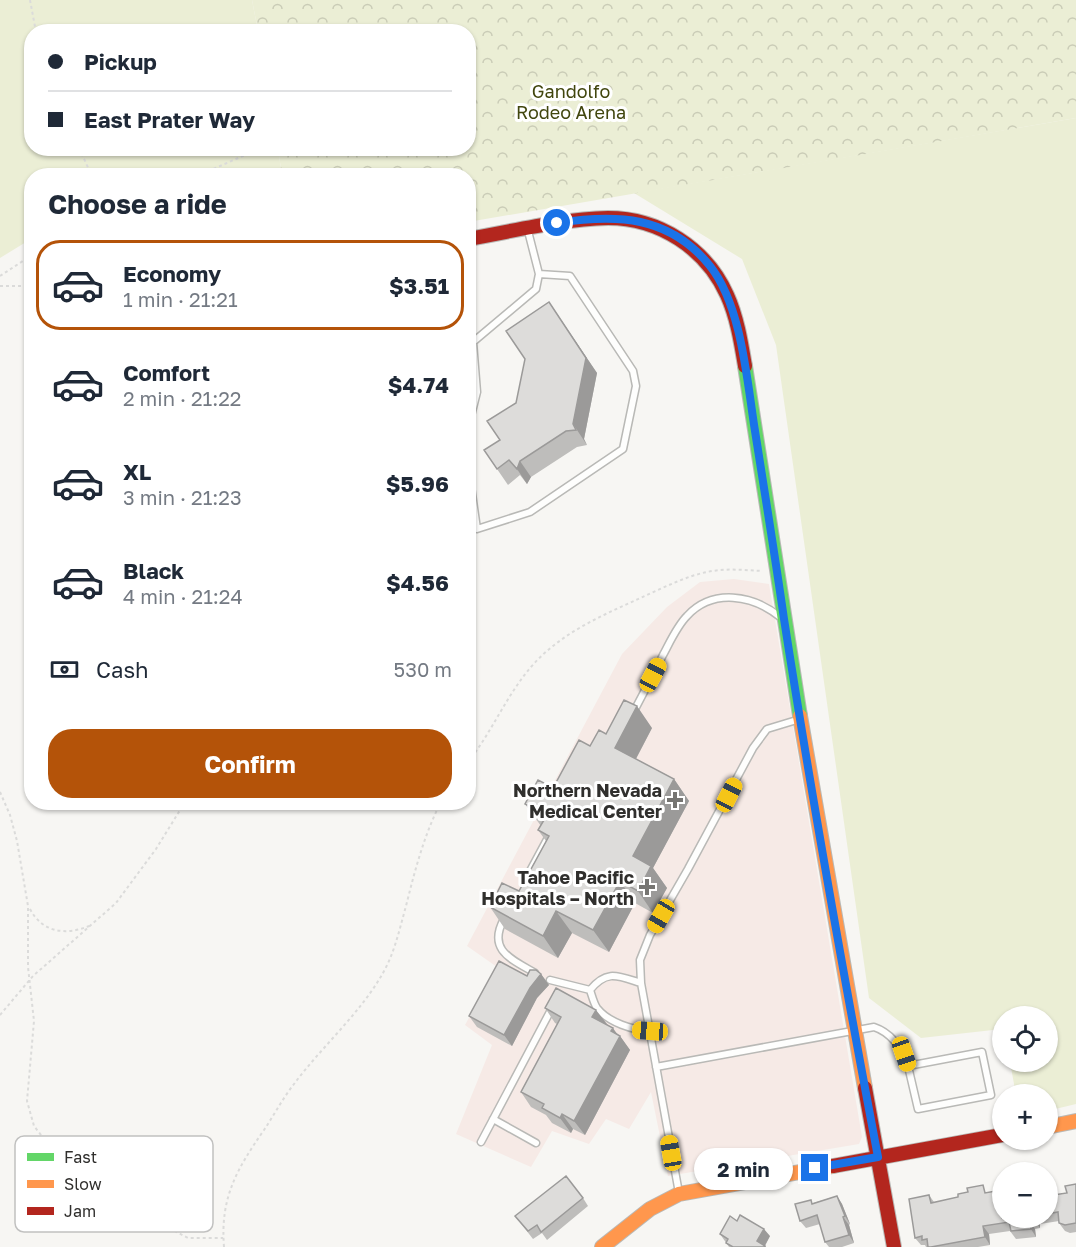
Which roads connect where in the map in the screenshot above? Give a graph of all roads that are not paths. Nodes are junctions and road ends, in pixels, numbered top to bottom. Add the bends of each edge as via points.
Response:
1 (527, 229) junction
2 (476, 238) edge
3 (539, 273) junction
4 (476, 339) edge
5 (476, 382) edge
6 (477, 392) joint
7 (476, 396) edge
8 (476, 522) edge
9 (785, 621) junction
10 (629, 719) edge
11 (801, 719) junction
12 (551, 831) edge
13 (525, 879) edge
14 (510, 908) edge
15 (541, 976) edge
16 (550, 980) dead end
17 (641, 982) junction
18 (590, 990) junction
19 (558, 997) edge
20 (855, 1030) junction
21 (650, 1031) junction
22 (908, 1066) junction
23 (656, 1067) junction
24 (493, 1119) junction
25 (1076, 1121) edge
26 (1058, 1125) edge
27 (992, 1137) edge
28 (481, 1142) dead end
29 (536, 1143) dead end
30 (878, 1157) junction
31 (680, 1194) junction
32 (602, 1247) edge
33 (894, 1247) edge

1 - 2 street
1 - 3 lane
1 - 9 street via 596,218 641,221 681,239 710,266 729,300 736,323
3 - 4 lane via 536,289
3 - 8 lane via 570,276 633,371 636,386 623,449 530,512 477,529
5 - 6 lane
6 - 7 lane
9 - 10 lane via 766,606 746,598 727,596 696,607 672,638
9 - 11 street
11 - 17 lane via 766,729 753,748 650,935 640,960
11 - 20 street
12 - 13 lane
14 - 15 lane via 500,927 500,946 511,959
16 - 18 lane
17 - 18 lane via 613,974 598,980
17 - 21 lane
18 - 21 lane via 597,1008 610,1018 634,1030
19 - 24 lane
20 - 22 lane via 884,1030 904,1054
20 - 23 lane
20 - 30 street
21 - 23 lane
22 - 22 lane via 982,1052 991,1095 918,1108
23 - 31 lane
24 - 28 lane
24 - 29 lane
25 - 26 street
27 - 30 street
30 - 31 street
30 - 33 street
31 - 32 street via 650,1209

